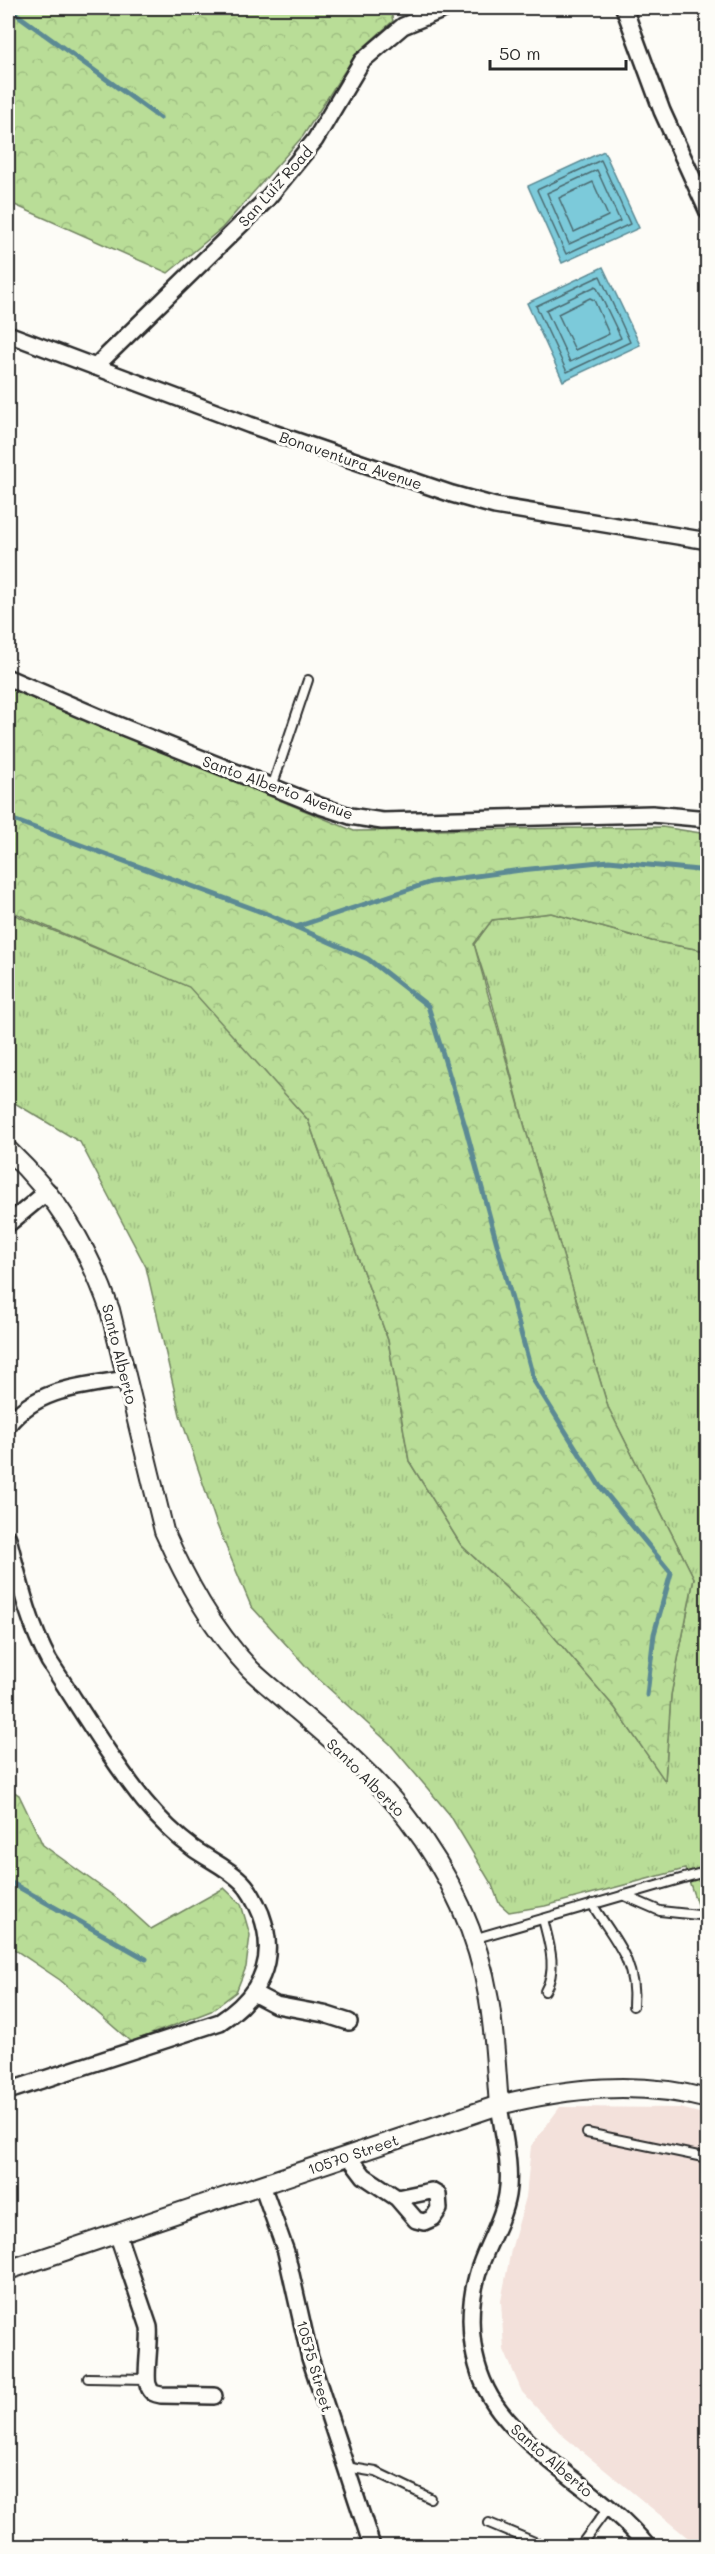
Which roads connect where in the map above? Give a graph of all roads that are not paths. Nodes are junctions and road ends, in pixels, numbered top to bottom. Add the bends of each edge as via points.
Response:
1 (447, 8) edge
2 (624, 8) edge
3 (708, 212) edge
4 (8, 334) edge
5 (95, 367) junction
6 (708, 541) edge
7 (8, 678) edge
8 (308, 680) dead end
9 (272, 787) junction
10 (708, 819) edge
11 (8, 1150) edge
12 (48, 1191) junction
13 (8, 1224) edge
14 (127, 1379) junction
15 (8, 1425) edge
16 (8, 1538) edge
17 (708, 1871) edge
18 (623, 1895) junction
19 (592, 1904) junction
20 (708, 1916) edge
21 (543, 1919) junction
22 (473, 1940) junction
23 (544, 1991) dead end
24 (253, 1993) junction
25 (633, 2006) dead end
26 (349, 2022) dead end
27 (8, 2091) edge
28 (708, 2099) edge
29 (499, 2104) junction
30 (587, 2133) dead end
31 (348, 2156) junction
32 (708, 2158) edge
33 (262, 2185) junction
34 (397, 2198) dead end
35 (117, 2233) junction
36 (8, 2270) edge
37 (88, 2379) dead end
38 (147, 2379) junction
39 (214, 2396) dead end
40 (346, 2467) junction
41 (430, 2498) dead end
42 (608, 2508) junction
43 (489, 2523) dead end
44 (645, 2543) edge
45 (372, 2547) edge
46 (544, 2547) edge
47 (580, 2547) edge
48 (658, 2547) edge

1 - 5 street, San Luiz Road via 403,26 362,61 315,140 267,199
2 - 3 street via 662,111
4 - 5 street, Bonaventura Avenue
5 - 6 street, Bonaventura Avenue via 452,494 495,506
7 - 9 street, Santo Alberto Avenue
8 - 9 lane
9 - 10 street, Santo Alberto Avenue via 350,816 382,821 652,814
11 - 12 street, Santo Alberto
12 - 13 street
12 - 14 street, Santo Alberto via 87,1254 101,1286
14 - 15 street via 66,1388 36,1399
14 - 22 street, Santo Alberto via 164,1531 208,1616 250,1669 381,1788 408,1819 447,1878
16 - 24 street via 37,1639 86,1717 144,1801 192,1848 244,1884 256,1900 268,1945 267,1963
17 - 18 lane
18 - 19 lane
18 - 20 lane via 660,1911
19 - 21 lane
19 - 25 lane via 633,1972
21 - 22 lane
21 - 23 lane via 552,1968
22 - 29 street, Santo Alberto via 489,2001
24 - 26 street via 276,2005
24 - 27 street via 220,2022
28 - 29 street, 10570 Street via 662,2091 590,2088
29 - 31 street, 10570 Street
29 - 42 street, Santo Alberto via 507,2193 502,2216 477,2275 472,2316 477,2365 487,2390 508,2422
30 - 32 lane
31 - 33 street, 10570 Street
31 - 34 street via 364,2176
33 - 35 street, 10570 Street
33 - 40 street, 10575 Street via 286,2252 310,2358
35 - 36 street, 10570 Street
35 - 38 street via 149,2327
37 - 38 lane
38 - 39 street via 154,2393
40 - 41 lane via 376,2472
40 - 45 street, 10575 Street
42 - 44 street, Santo Alberto
42 - 47 lane
43 - 46 lane
44 - 48 street, Santo Alberto

